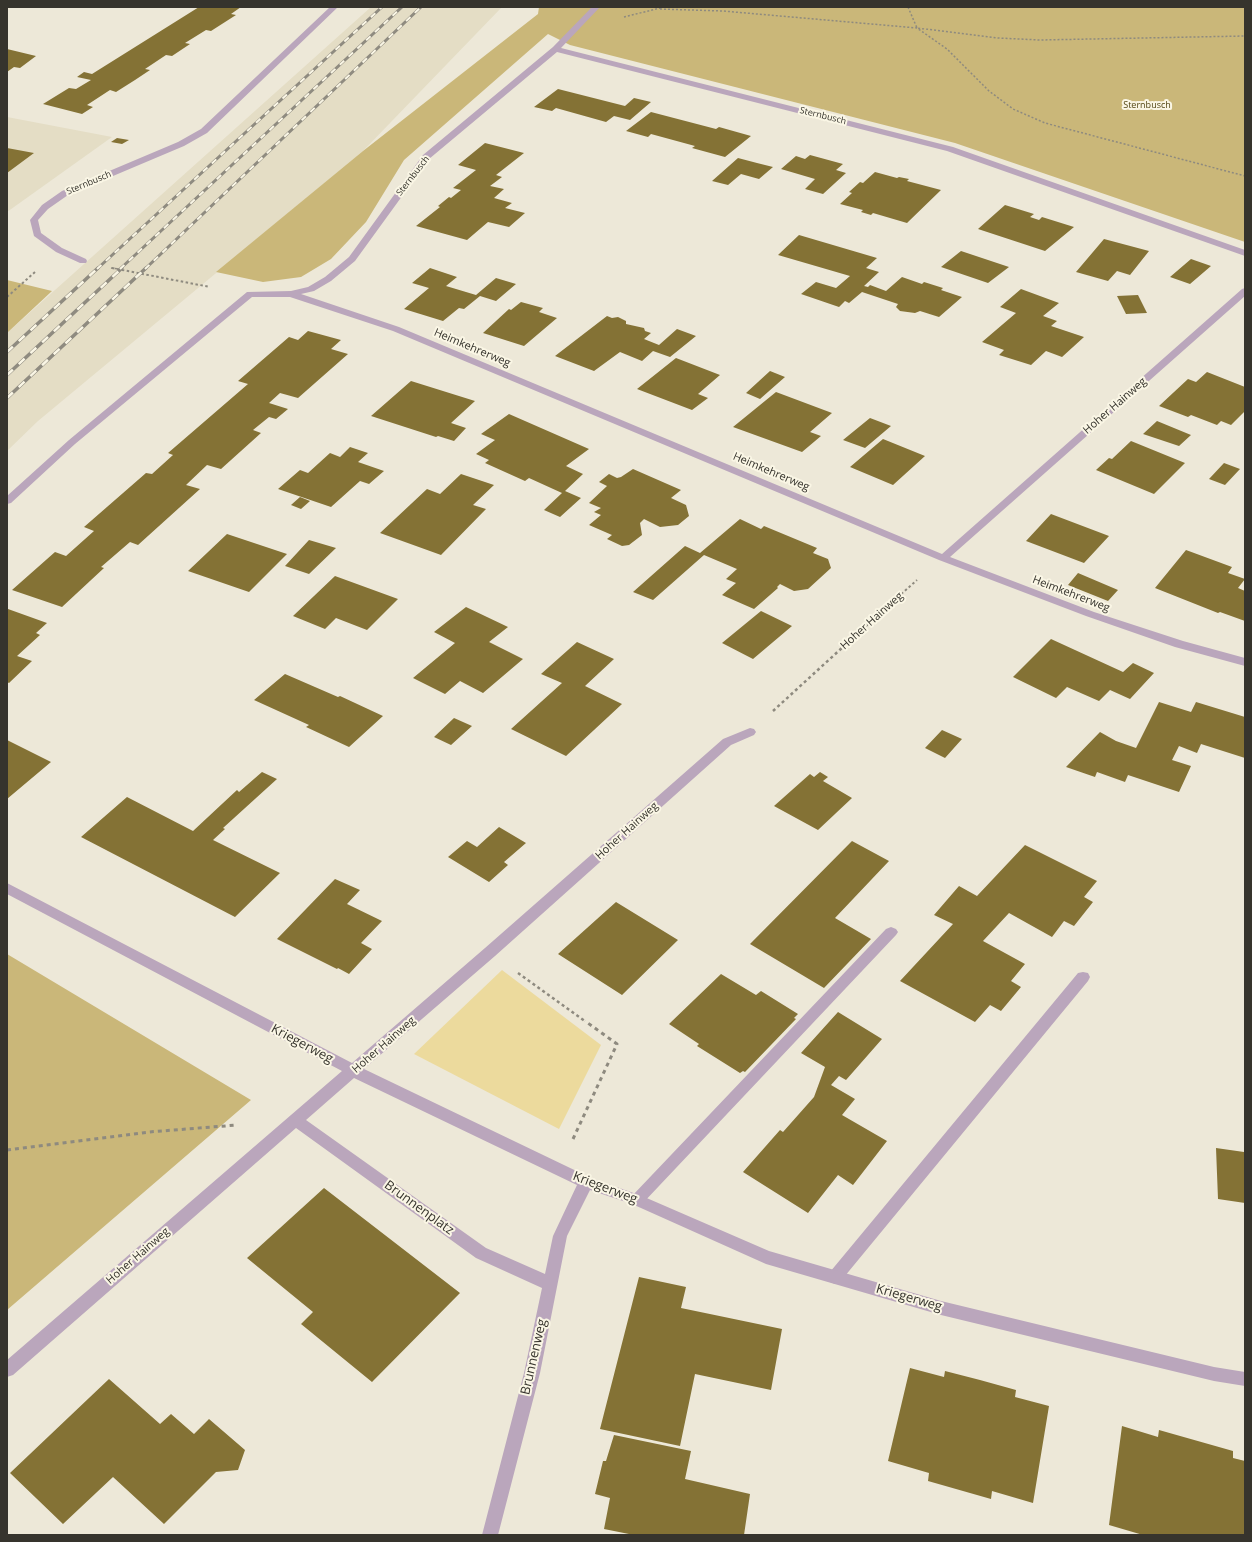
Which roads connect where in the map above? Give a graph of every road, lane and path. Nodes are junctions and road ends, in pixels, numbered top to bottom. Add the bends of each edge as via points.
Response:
1 (334, 7) edge
2 (596, 7) edge
3 (908, 7) edge
4 (660, 9) dead end
5 (917, 28) junction
6 (1245, 36) edge
7 (556, 49) junction
8 (1245, 176) edge
9 (59, 250) junction
10 (1245, 253) edge
11 (83, 261) joint
12 (1245, 292) edge
13 (250, 294) junction
14 (292, 294) junction
15 (7, 297) edge
16 (7, 502) edge
17 (943, 558) junction
18 (1245, 662) edge
19 (750, 732) joint
20 (7, 888) edge
21 (891, 932) dead end
22 (490, 952) junction
23 (1083, 977) dead end
24 (354, 1071) junction
25 (296, 1120) junction
26 (7, 1150) edge
27 (558, 1170) junction
28 (586, 1182) junction
29 (637, 1200) junction
30 (835, 1277) junction
31 (550, 1284) junction
32 (7, 1370) edge
33 (1245, 1379) edge
34 (490, 1535) edge

1 - 9 street, Sternbusch via 204,131 181,144 65,193 45,207 34,220 37,234
2 - 7 street, Sternbusch
3 - 5 path
4 - 5 path via 723,11
5 - 6 path via 998,38 1040,40
5 - 8 path via 947,49 989,91 1012,109 1045,123
7 - 10 street, Sternbusch via 950,149
7 - 14 street, Sternbusch via 426,157 352,259 316,286
9 - 11 street, Sternbusch
9 - 15 path
11 - 13 path
12 - 17 street, Hoher Hainweg
13 - 14 street, Sternbusch
13 - 16 street via 72,442
14 - 17 street, Heimkehrerweg via 396,329
17 - 18 street, Heimkehrerweg via 1090,614 1179,644
17 - 19 path, Hoher Hainweg
19 - 22 street, Hoher Hainweg via 727,742
20 - 24 street, Kriegerweg
21 - 29 street
22 - 24 street, Hoher Hainweg
22 - 27 path via 617,1044
23 - 30 street
24 - 25 street, Hoher Hainweg
24 - 27 street, Kriegerweg
25 - 26 path via 149,1132
25 - 31 street, Brunnenplatz via 481,1252
25 - 32 street, Hoher Hainweg
27 - 28 street, Kriegerweg
28 - 29 street, Kriegerweg
28 - 31 street, Brunnenweg via 560,1236
29 - 30 street, Kriegerweg via 766,1257
30 - 33 street, Kriegerweg via 941,1308 1214,1374
31 - 34 street, Brunnenweg via 532,1373

